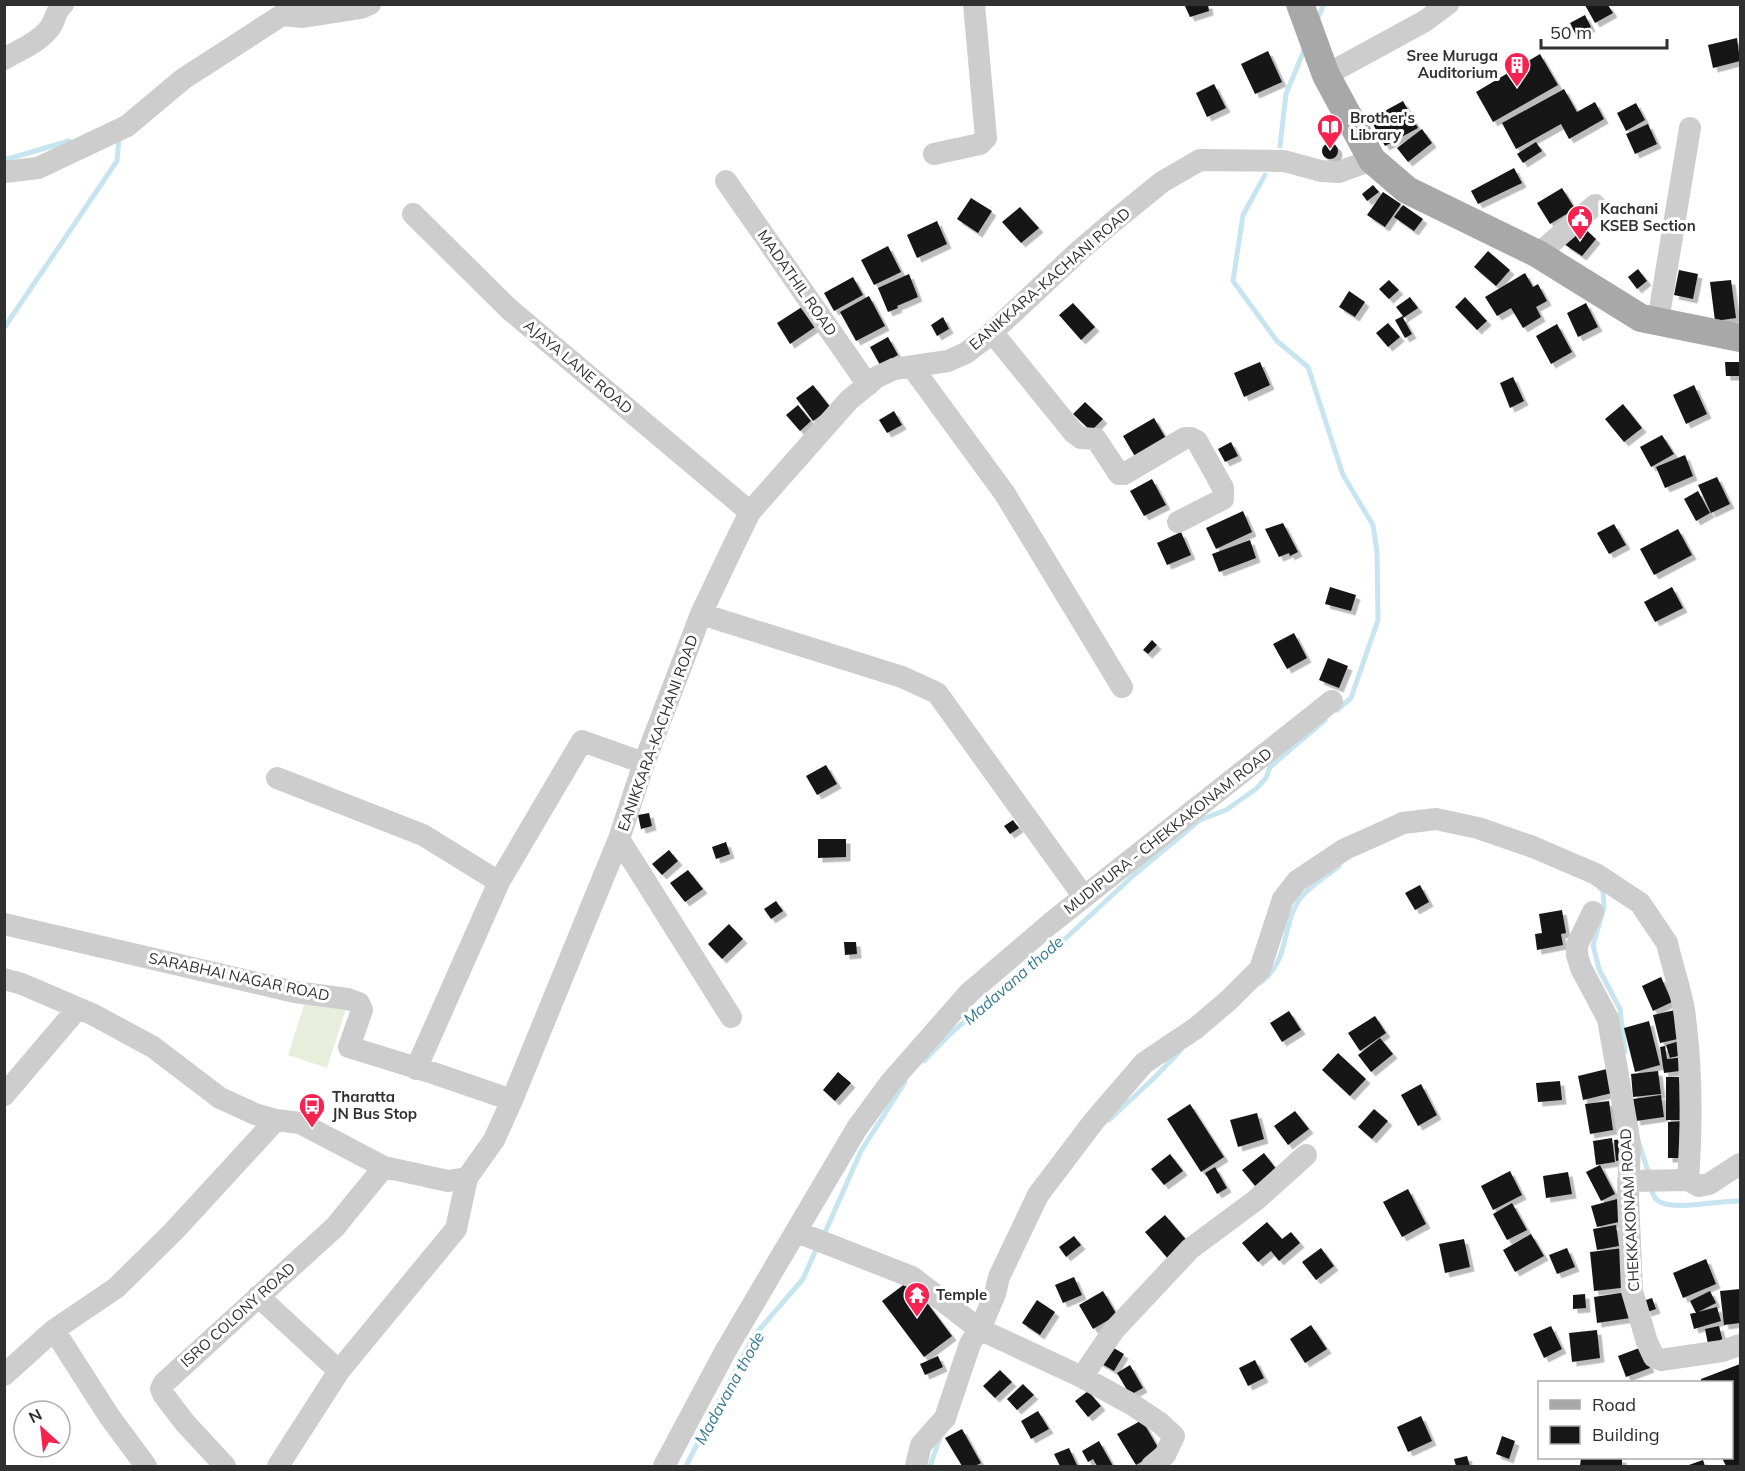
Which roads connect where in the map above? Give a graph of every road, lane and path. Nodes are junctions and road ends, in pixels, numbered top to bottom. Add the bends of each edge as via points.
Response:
1 (63, 4) edge
2 (370, 4) edge
3 (974, 4) edge
4 (1300, 4) edge
5 (1448, 4) edge
6 (4, 59) edge
7 (1326, 75) junction
8 (1690, 128) dead end
9 (934, 154) dead end
10 (1372, 160) junction
11 (4, 172) edge
12 (726, 181) dead end
13 (1595, 205) dead end
14 (413, 214) dead end
15 (1538, 254) junction
16 (1658, 321) junction
17 (992, 332) junction
18 (1740, 338) edge
19 (912, 367) junction
20 (868, 385) junction
21 (750, 512) junction
22 (1178, 522) dead end
23 (701, 614) junction
24 (1122, 687) dead end
25 (1332, 701) dead end
26 (644, 763) junction
27 (277, 778) dead end
28 (619, 839) junction
29 (499, 882) junction
30 (1084, 897) junction
31 (1593, 912) dead end
32 (4, 924) edge
33 (4, 979) edge
34 (78, 1008) junction
35 (731, 1017) dead end
36 (416, 1069) junction
37 (4, 1095) edge
38 (512, 1101) junction
39 (276, 1120) junction
40 (1306, 1155) dead end
41 (384, 1167) junction
42 (1726, 1174) edge
43 (467, 1178) junction
44 (1688, 1180) junction
45 (1628, 1181) junction
46 (797, 1232) junction
47 (258, 1296) junction
48 (979, 1329) junction
49 (54, 1330) junction
50 (1740, 1345) edge
51 (339, 1371) junction
52 (4, 1376) edge
53 (1082, 1377) junction
54 (146, 1467) edge
55 (225, 1467) edge
56 (278, 1467) edge
57 (664, 1467) edge
58 (916, 1467) edge
59 (1152, 1467) edge

1 - 6 street via 49,29 35,42
2 - 11 street via 303,17 282,15 183,79 127,126 38,168
3 - 9 street via 986,138 980,144
4 - 7 main road
5 - 7 street via 1425,21
7 - 10 main road
8 - 16 street
10 - 15 main road via 1407,190
10 - 17 street, EANIKKARA-KACHANI ROAD via 1339,172 1284,161 1200,160 1162,182 1114,221
12 - 20 street, MADATHIL ROAD
13 - 15 street
14 - 21 street, AJAYA LANE ROAD via 509,309
15 - 16 main road via 1641,318
16 - 18 main road
17 - 19 street, EANIKKARA-KACHANI ROAD via 966,353 948,361
17 - 22 street via 1074,433 1080,438 1096,439 1119,474 1185,438 1197,441 1223,488 1224,499
19 - 20 street, EANIKKARA-KACHANI ROAD via 894,369
19 - 24 street via 1005,494
20 - 21 street, EANIKKARA-KACHANI ROAD via 849,400
21 - 23 street, EANIKKARA-KACHANI ROAD
23 - 26 street, EANIKKARA-KACHANI ROAD
23 - 30 street via 902,677 937,693
25 - 30 street, MUDIPURA - CHEKKAKONAM ROAD
26 - 28 street, EANIKKARA-KACHANI ROAD
26 - 29 street via 582,741
27 - 29 street via 423,834
28 - 35 street
28 - 38 street, EANIKKARA-KACHANI ROAD
29 - 36 street
30 - 46 street, MUDIPURA - CHEKKAKONAM ROAD via 969,993 890,1083 857,1128
31 - 45 street, CHEKKAKONAM ROAD via 1577,945 1577,955 1608,1018 1630,1144
32 - 36 street, SARABHAI NAGAR ROAD via 295,992 348,999 359,1003 362,1010 349,1047
33 - 34 street
34 - 37 street
34 - 39 street via 153,1047 220,1098
36 - 38 street, SARABHAI NAGAR ROAD
38 - 43 street, EANIKKARA-KACHANI ROAD via 494,1140
39 - 41 street via 300,1123
39 - 49 street via 116,1288
40 - 53 street via 1256,1200 1190,1250 1114,1330
41 - 43 street via 448,1181
41 - 47 street, ISRO COLONY ROAD via 335,1227
42 - 44 street via 1699,1186
43 - 51 street via 456,1229
44 - 45 street
44 - 48 street via 1690,1072 1684,1008 1667,943 1640,903 1596,874 1478,828 1436,819 1403,823 1345,849 1297,881 1283,899 1260,969 1196,1028 1144,1063 1066,1156 1038,1195
45 - 50 street, CHEKKAKONAM ROAD via 1632,1291 1654,1358 1722,1352
46 - 48 street via 912,1277
46 - 57 street, MUDIPURA - CHEKKAKONAM ROAD via 726,1350
47 - 51 street
47 - 55 street, ISRO COLONY ROAD via 168,1378 161,1389 185,1423
48 - 53 street
48 - 58 street via 968,1349 945,1418 921,1445
49 - 52 street
49 - 54 street via 108,1416
51 - 56 street
53 - 59 street via 1160,1423 1174,1436 1165,1455

